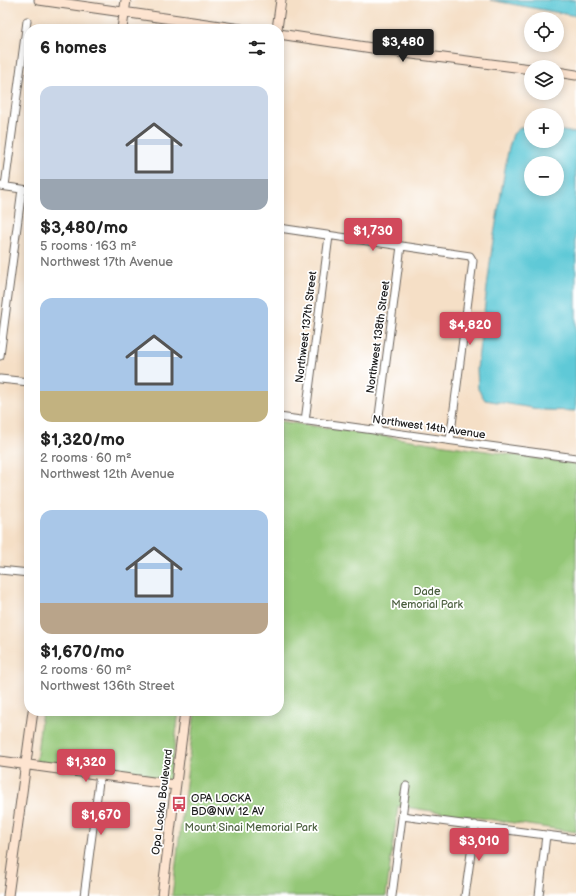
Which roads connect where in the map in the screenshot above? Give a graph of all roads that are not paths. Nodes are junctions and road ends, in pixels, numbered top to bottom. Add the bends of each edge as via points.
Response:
1 (39, 0) edge
2 (126, 0) edge
3 (281, 0) edge
4 (124, 12) junction
5 (27, 21) dead end
6 (27, 24) edge
7 (123, 24) edge
8 (207, 24) edge
9 (278, 24) edge
10 (284, 35) edge
11 (24, 41) edge
12 (524, 68) edge
13 (564, 73) edge
14 (576, 75) edge
15 (2, 186) edge
16 (24, 189) edge
17 (24, 202) edge
18 (284, 229) edge
19 (329, 236) junction
20 (401, 246) junction
21 (0, 356) edge
22 (0, 378) edge
23 (24, 381) edge
24 (284, 418) edge
25 (305, 421) junction
26 (377, 431) junction
27 (450, 440) junction
28 (576, 458) edge
29 (0, 570) edge
30 (24, 572) edge
31 (32, 716) edge
32 (184, 716) edge
33 (0, 760) edge
34 (26, 764) junction
35 (100, 774) junction
36 (176, 785) junction
37 (406, 786) dead end
38 (402, 816) junction
39 (474, 825) junction
40 (546, 835) junction
41 (576, 839) edge
42 (8, 896) edge
43 (84, 896) edge
44 (162, 896) edge
45 (392, 896) edge
46 (465, 896) edge
47 (539, 896) edge

1 - 4 main road
2 - 4 main road
3 - 9 main road
4 - 7 main road
4 - 8 main road
5 - 6 street
10 - 12 main road
11 - 15 street
13 - 14 main road
15 - 16 street
17 - 21 street
18 - 19 street
19 - 20 street
19 - 25 street, Northwest 137th Street
20 - 26 street, Northwest 138th Street
20 - 27 street via 470,256 472,261
22 - 23 street
24 - 25 street, Northwest 14th Avenue
25 - 26 street, Northwest 14th Avenue
26 - 27 street, Northwest 14th Avenue
27 - 28 street, Northwest 14th Avenue
29 - 30 street
31 - 34 main road
32 - 36 main road, Opa Locka Boulevard
33 - 34 main road
34 - 35 main road
34 - 42 main road
35 - 36 main road
35 - 43 street
36 - 44 main road, Opa Locka Boulevard
37 - 38 street
38 - 39 street
38 - 45 street
39 - 40 street
39 - 46 street
40 - 41 street
40 - 47 street

